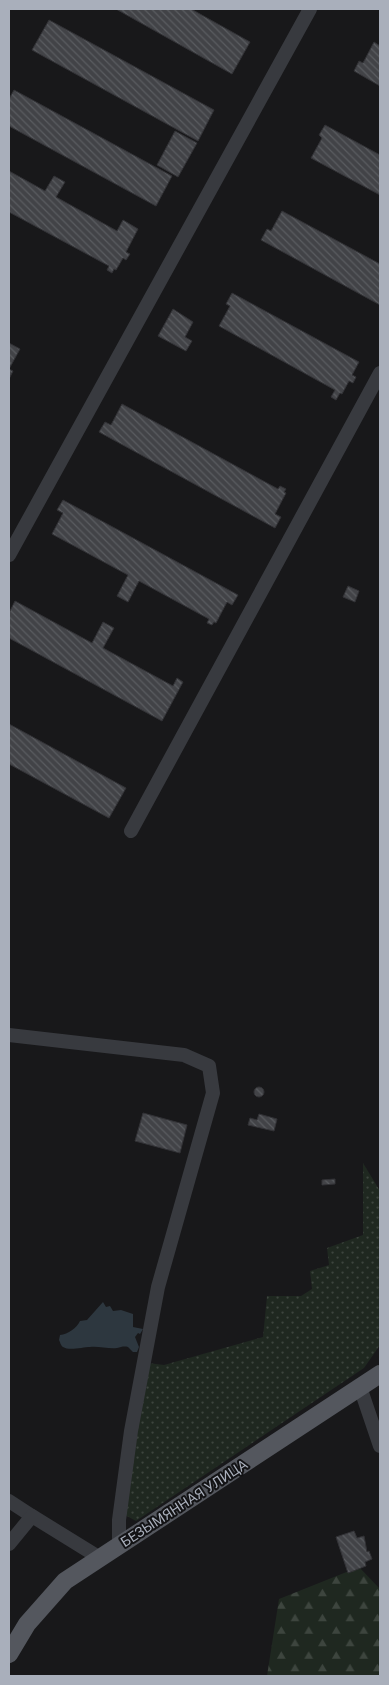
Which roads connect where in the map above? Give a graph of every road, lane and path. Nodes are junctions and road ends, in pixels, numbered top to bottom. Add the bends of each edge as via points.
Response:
1 (310, 9) edge
2 (380, 372) edge
3 (9, 555) edge
4 (131, 831) dead end
5 (9, 1035) edge
6 (380, 1374) edge
7 (360, 1387) junction
8 (380, 1446) edge
9 (9, 1501) edge
10 (32, 1516) junction
11 (9, 1544) edge
12 (119, 1546) junction
13 (100, 1558) junction
14 (9, 1654) edge

1 - 3 street
2 - 4 street
5 - 12 street via 184,1055 209,1066 213,1093 158,1286 149,1334 131,1431 119,1520
6 - 7 main road, БЕЗЫМЯННАЯ УЛИЦА
7 - 8 street
7 - 12 main road, БЕЗЫМЯННАЯ УЛИЦА
9 - 10 street
10 - 11 street
10 - 13 street
12 - 13 main road, БЕЗЫМЯННАЯ УЛИЦА
13 - 14 main road, БЕЗЫМЯННАЯ УЛИЦА via 65,1581 27,1624

